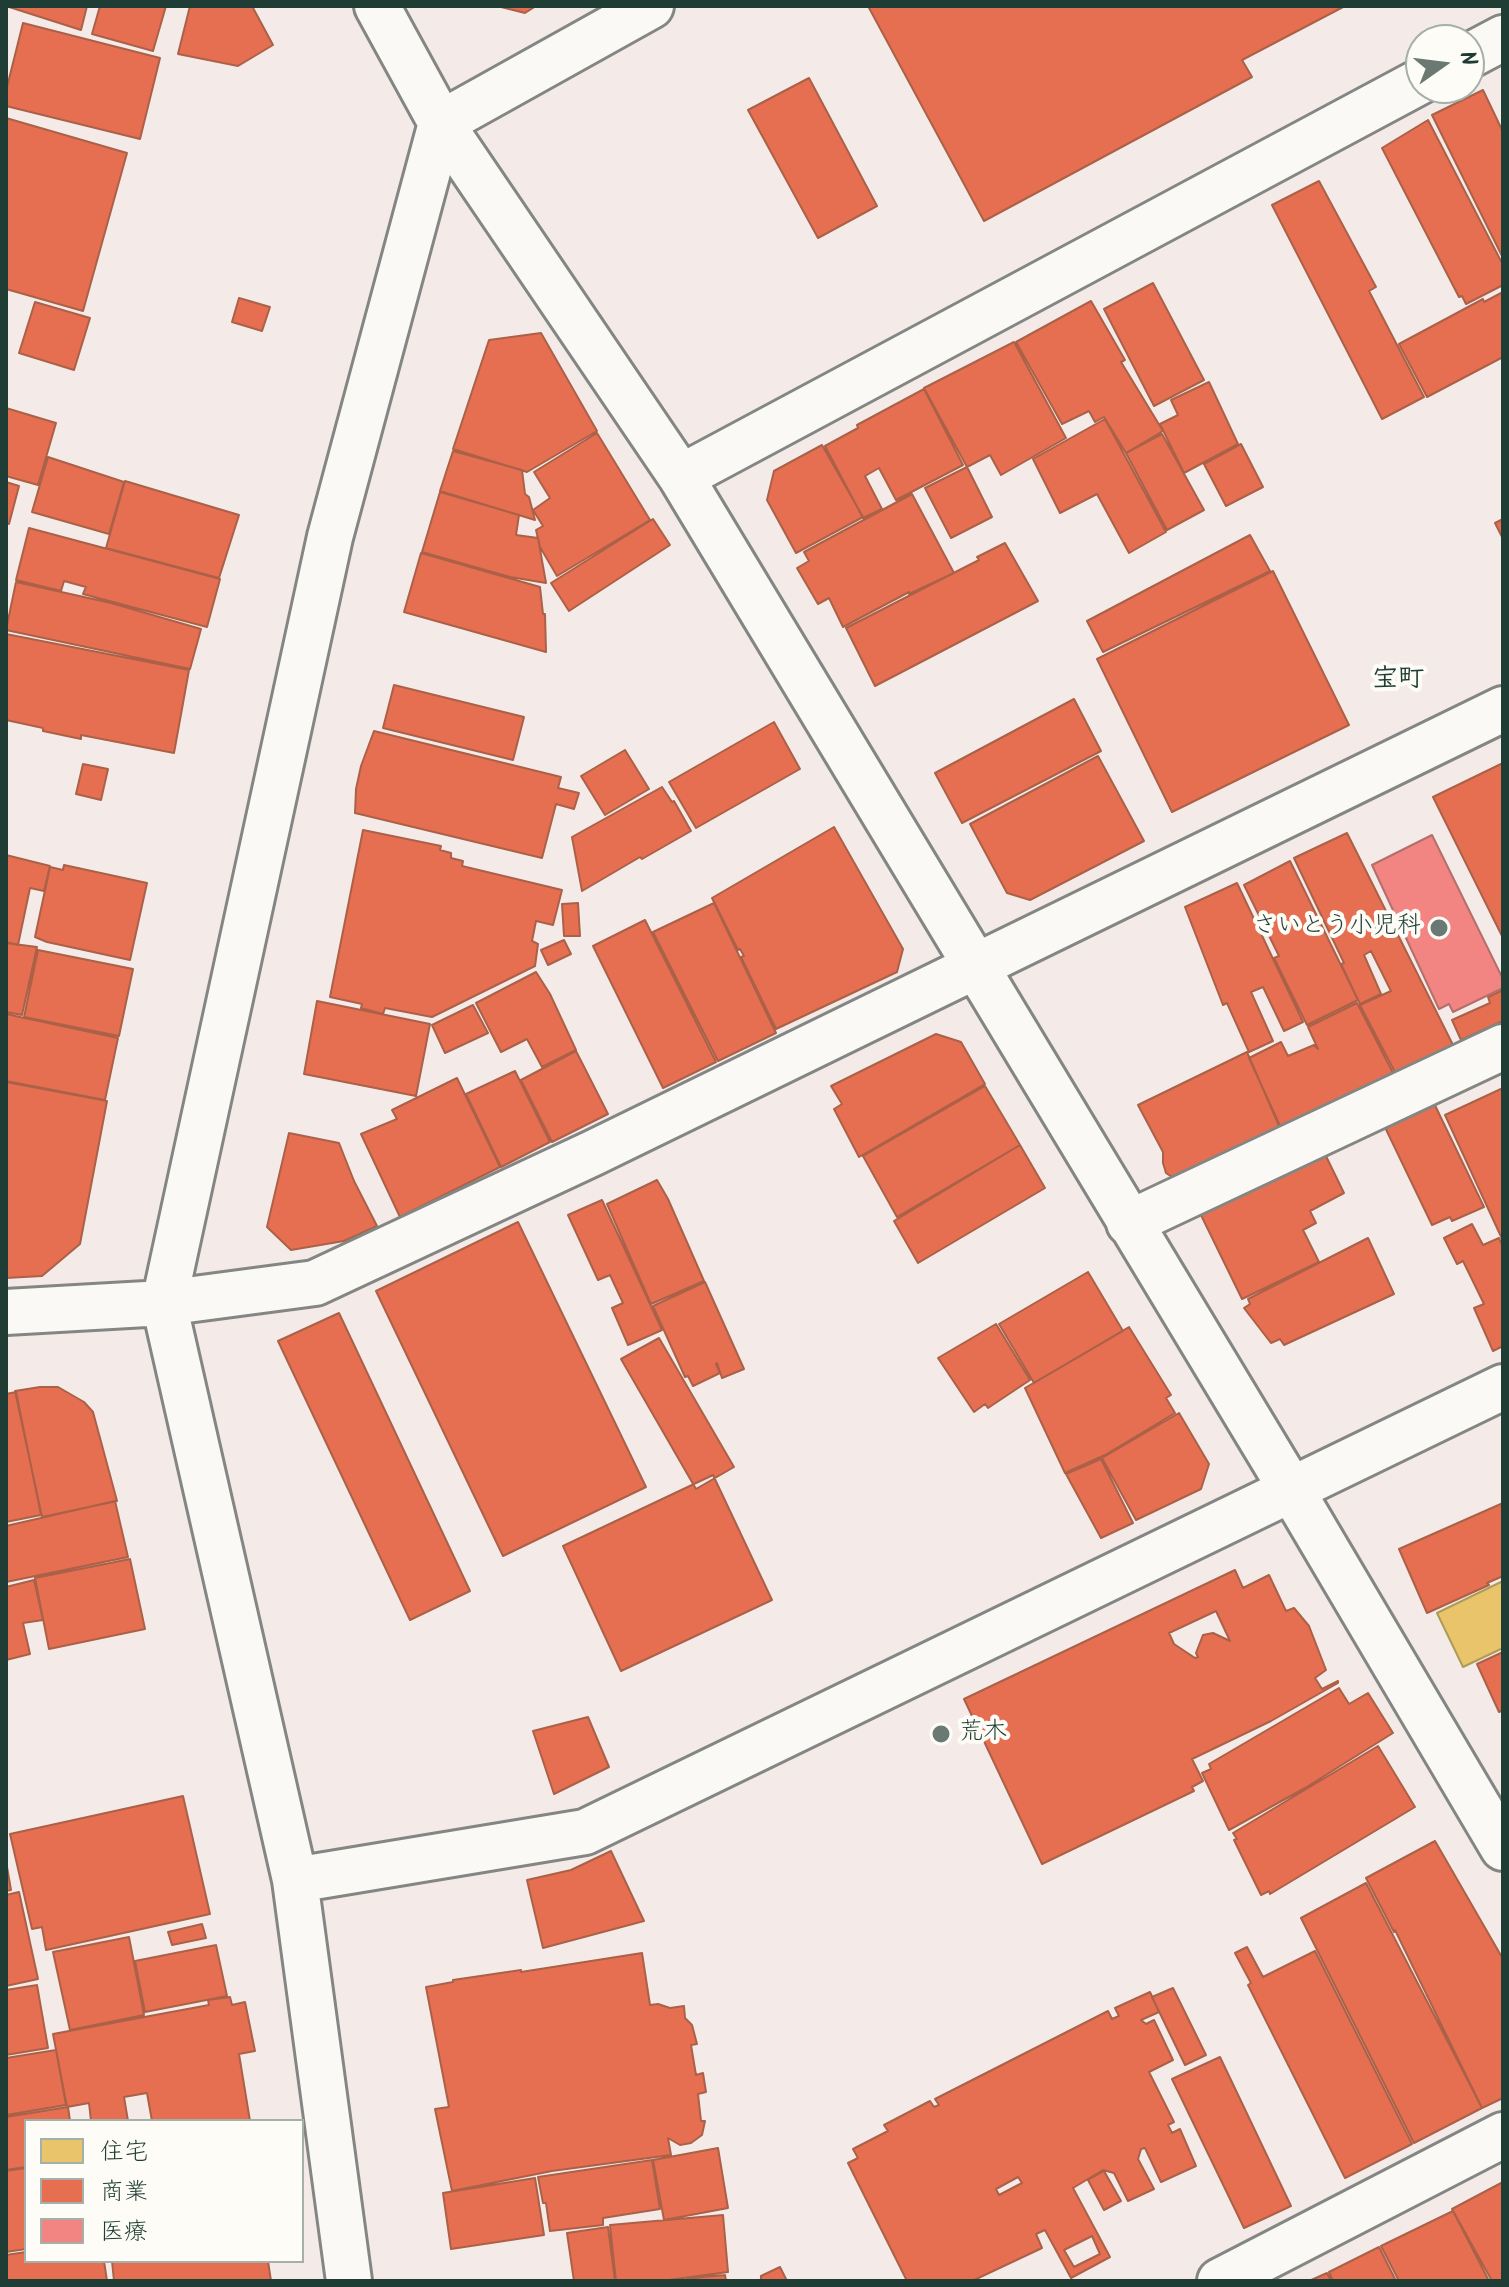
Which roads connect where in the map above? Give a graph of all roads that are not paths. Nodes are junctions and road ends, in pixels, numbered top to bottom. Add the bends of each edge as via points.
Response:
1 (377, 6) edge
2 (651, 6) edge
3 (1503, 38) edge
4 (1485, 48) edge
5 (1405, 90) edge
6 (441, 123) junction
7 (681, 477) junction
8 (1503, 709) edge
9 (975, 967) junction
10 (1503, 1047) edge
11 (1129, 1223) junction
12 (164, 1303) junction
13 (6, 1312) edge
14 (1503, 1387) edge
15 (1291, 1489) junction
16 (1503, 1848) edge
17 (295, 1880) junction
18 (1503, 2135) edge
19 (349, 2281) edge
20 (1220, 2281) edge

1 - 6 street
2 - 6 street
3 - 4 street
5 - 7 street
6 - 7 street
6 - 12 street via 330,537
7 - 9 street
8 - 9 street
9 - 11 street
9 - 12 street via 315,1283
10 - 11 street
11 - 15 street
12 - 13 street
12 - 17 street
14 - 15 street
15 - 16 street
15 - 17 street via 585,1832
17 - 19 street
18 - 20 street

